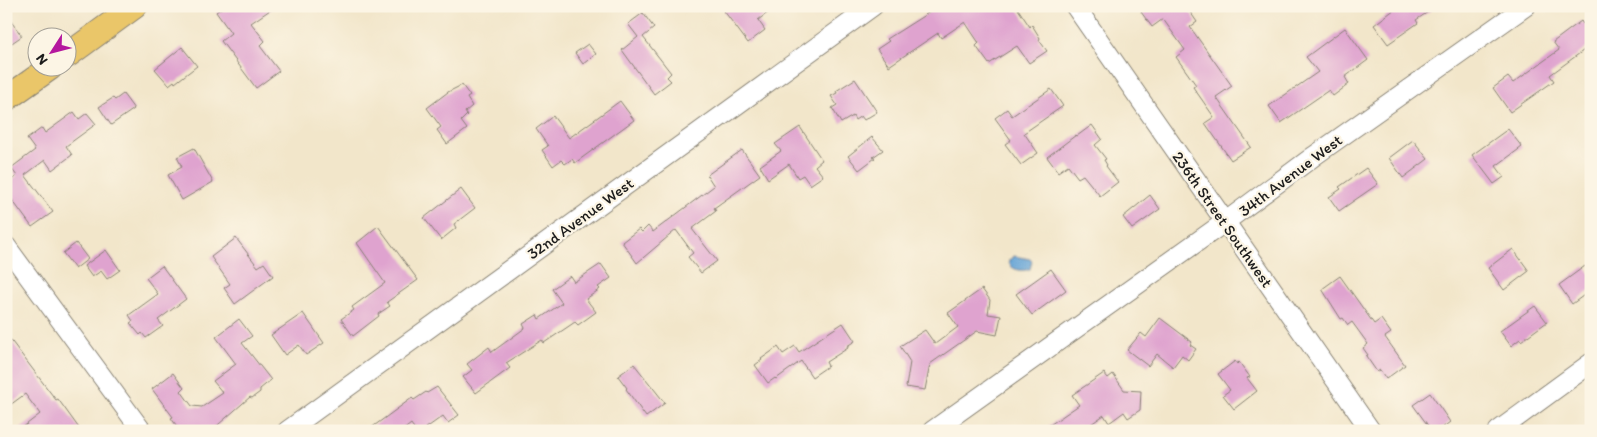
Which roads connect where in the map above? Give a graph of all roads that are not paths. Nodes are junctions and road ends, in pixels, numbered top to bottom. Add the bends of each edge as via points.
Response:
1 (135, 6) edge
2 (873, 6) edge
3 (1076, 6) edge
4 (1526, 6) edge
5 (78, 48) edge
6 (36, 78) edge
7 (6, 99) edge
8 (1225, 222) junction
9 (6, 246) edge
10 (1591, 363) edge
11 (142, 431) edge
12 (287, 431) edge
13 (932, 431) edge
14 (1371, 431) edge
15 (1498, 431) edge

1 - 5 main road
2 - 12 street, 32nd Avenue West
3 - 8 street, 236th Street Southwest
4 - 8 street, 34th Avenue West
6 - 7 main road
8 - 13 street, 34th Avenue West
8 - 14 street, 236th Street Southwest
9 - 11 street
10 - 15 street

